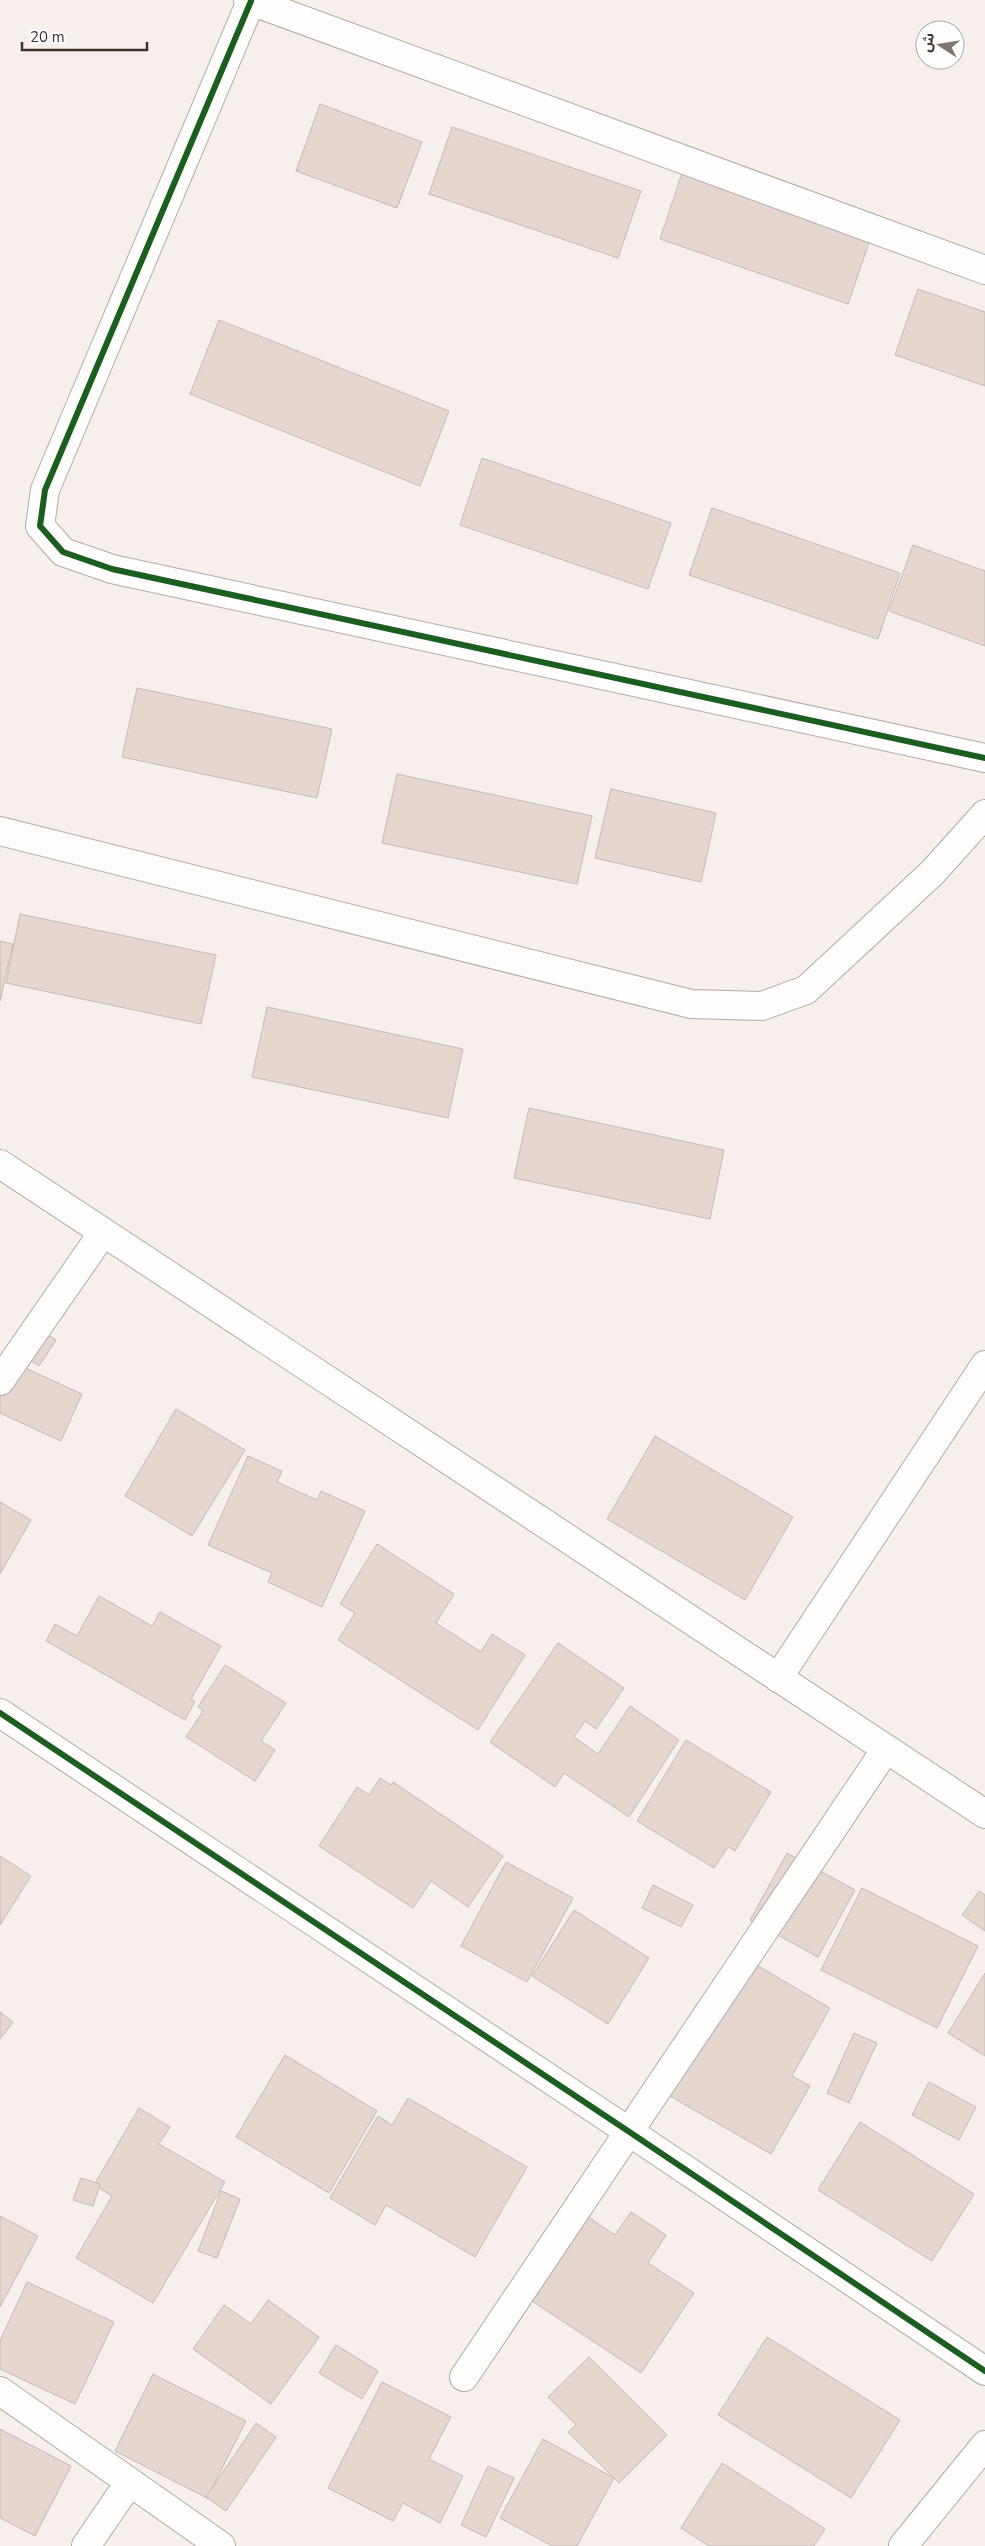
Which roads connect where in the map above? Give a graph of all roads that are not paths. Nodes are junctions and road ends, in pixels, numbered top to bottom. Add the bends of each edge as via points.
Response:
1 (250, 1) edge
2 (985, 270) edge
3 (985, 758) edge
4 (985, 814) edge
5 (0, 831) edge
6 (0, 1164) edge
7 (102, 1234) junction
8 (985, 1365) edge
9 (0, 1381) edge
10 (778, 1678) junction
11 (0, 1713) edge
12 (886, 1749) junction
13 (985, 1814) edge
14 (628, 2131) junction
15 (985, 2371) edge
16 (464, 2377) dead end
17 (0, 2391) edge
18 (985, 2445) edge
19 (129, 2483) junction
20 (86, 2546) edge
21 (221, 2546) edge
22 (903, 2546) edge

1 - 2 street
1 - 3 street via 45,490 40,526 63,552 121,571
4 - 5 street via 933,872 806,990 762,1006 691,1004
6 - 7 street
7 - 9 street
7 - 10 street
8 - 10 street
10 - 12 street
11 - 14 street
12 - 13 street
12 - 14 street
14 - 15 street
14 - 16 street
17 - 19 street
18 - 22 street
19 - 20 street
19 - 21 street

